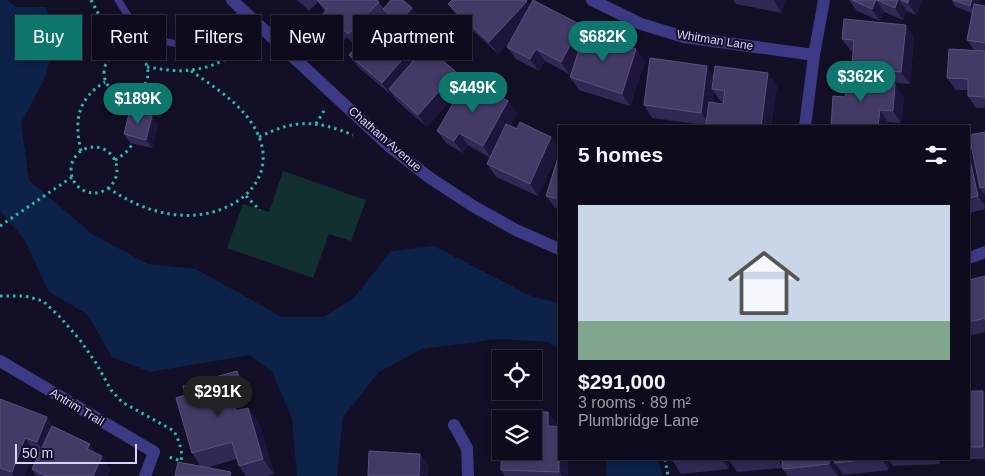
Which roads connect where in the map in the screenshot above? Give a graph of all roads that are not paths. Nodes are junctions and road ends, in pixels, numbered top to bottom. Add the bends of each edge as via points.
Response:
1 (118, 0) edge
2 (232, 0) edge
3 (592, 0) edge
4 (824, 0) edge
5 (244, 11) junction
6 (814, 55) junction
7 (805, 125) edge
8 (558, 249) edge
9 (985, 252) edge
10 (970, 258) edge
11 (0, 361) edge
12 (454, 425) dead end
13 (145, 476) edge
14 (468, 476) edge

1 - 5 lane via 139,28 161,41 181,44 214,37
2 - 5 street, Chatham Avenue
3 - 6 street, Whitman Lane via 641,24 684,37
4 - 6 street
5 - 8 street, Chatham Avenue via 390,147 430,178 507,226
6 - 7 street
9 - 10 street
11 - 13 street, Antrim Trail via 154,452
12 - 14 street via 467,448

